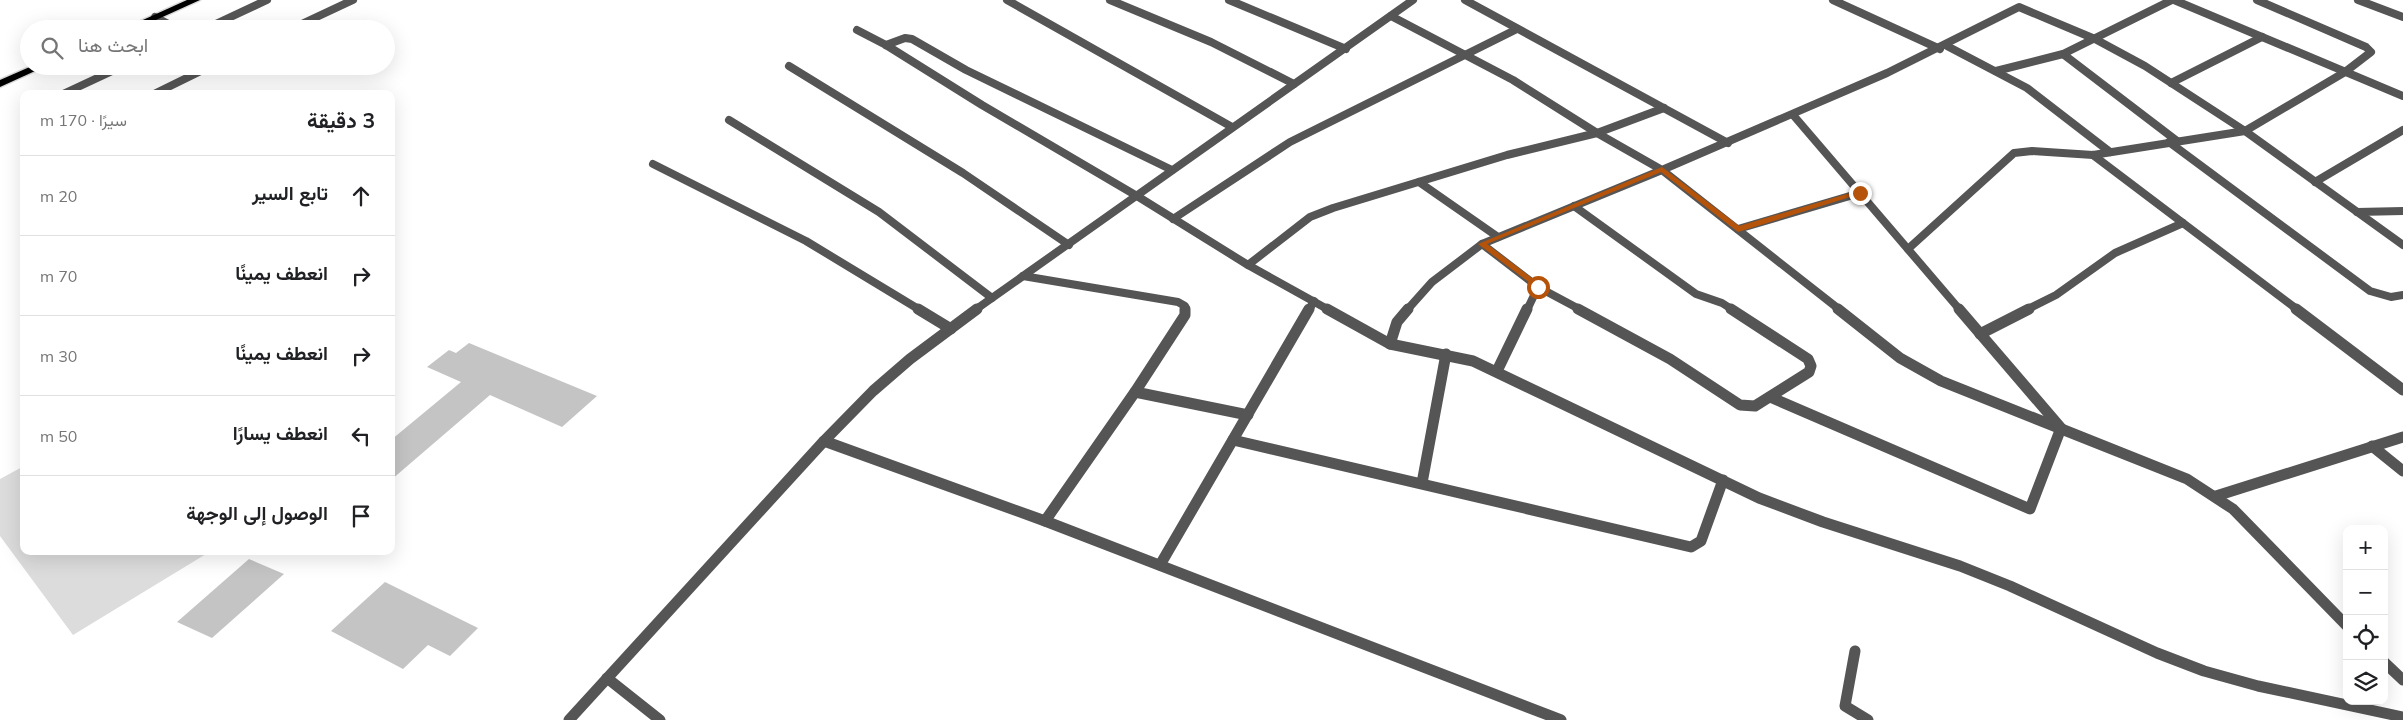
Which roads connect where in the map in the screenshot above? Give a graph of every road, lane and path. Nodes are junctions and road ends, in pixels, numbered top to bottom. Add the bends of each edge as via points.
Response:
1 (195, 0) edge
2 (267, 0) edge
3 (353, 0) edge
4 (1007, 0) edge
5 (1110, 0) edge
6 (1230, 0) edge
7 (1413, 0) edge
8 (1465, 0) edge
9 (1833, 0) edge
10 (2173, 0) edge
11 (2257, 0) edge
12 (2358, 0) edge
13 (2019, 4) edge
14 (1391, 16) junction
15 (155, 17) junction
16 (2403, 17) edge
17 (148, 20) edge
18 (161, 20) edge
19 (224, 20) edge
20 (310, 20) edge
21 (1516, 29) junction
22 (857, 30) dead end
23 (2262, 37) junction
24 (2096, 39) junction
25 (886, 45) junction
26 (1944, 48) junction
27 (1346, 49) junction
28 (2063, 54) junction
29 (1468, 55) junction
30 (789, 66) dead end
31 (1996, 71) junction
32 (2345, 72) junction
33 (20, 75) edge
34 (104, 75) edge
35 (193, 75) edge
36 (0, 84) edge
37 (1294, 84) junction
38 (2171, 84) junction
39 (72, 90) edge
40 (162, 90) edge
41 (2403, 96) edge
42 (1664, 108) junction
43 (1794, 116) junction
44 (729, 120) dead end
45 (1232, 127) junction
46 (2244, 131) junction
47 (1597, 134) junction
48 (2401, 134) edge
49 (2173, 142) junction
50 (1728, 143) junction
51 (2110, 152) junction
52 (2093, 155) junction
53 (653, 164) dead end
54 (1172, 170) junction
55 (1662, 170) junction
56 (1419, 182) junction
57 (2315, 182) junction
58 (1860, 193) junction
59 (1137, 196) junction
60 (1574, 206) junction
61 (2357, 212) junction
62 (2403, 212) edge
63 (1174, 219) junction
64 (2183, 223) junction
65 (1738, 229) junction
66 (1498, 237) junction
67 (1482, 244) junction
68 (1069, 245) junction
69 (2403, 245) edge
70 (1908, 249) junction
71 (1248, 265) junction
72 (1023, 276) junction
73 (1538, 287) junction
74 (2403, 295) edge
75 (992, 298) junction
76 (1314, 301) junction
77 (951, 329) junction
78 (1980, 334) junction
79 (1390, 344) junction
80 (1446, 354) junction
81 (1497, 371) junction
82 (2403, 390) edge
83 (1135, 392) junction
84 (1770, 397) junction
85 (1248, 415) junction
86 (2061, 428) junction
87 (2403, 437) edge
88 (1233, 440) junction
89 (824, 441) junction
90 (2372, 446) junction
91 (2403, 471) edge
92 (1722, 480) junction
93 (1422, 483) junction
94 (2216, 496) junction
95 (1045, 521) junction
96 (1160, 565) junction
97 (2343, 622) edge
98 (1855, 651) dead end
99 (2388, 666) edge
100 (608, 678) junction
101 (2403, 680) edge
102 (2403, 717) edge
103 (570, 720) edge
104 (660, 720) edge
105 (1561, 720) edge
106 (1868, 720) edge

1 - 15 main road
2 - 19 street
3 - 20 street
4 - 45 street
5 - 37 street via 1211,42
6 - 27 street
7 - 14 street
8 - 21 street
9 - 26 street
10 - 23 street
10 - 24 street
11 - 32 street via 2371,52
12 - 16 street
13 - 24 street
13 - 26 street
14 - 27 street
14 - 29 street
15 - 17 main road
15 - 18 street
21 - 29 street
21 - 42 street
22 - 25 street
23 - 32 street
23 - 38 street
24 - 28 street
24 - 38 street
25 - 54 street via 899,39 912,39 966,70
25 - 59 street
26 - 31 street
26 - 43 street
27 - 37 street
28 - 31 street
28 - 49 street
29 - 47 street
29 - 63 street via 1290,142
30 - 68 street via 963,173
31 - 51 street via 2027,88
32 - 41 street
32 - 46 street
33 - 36 main road
34 - 39 street
35 - 40 street
37 - 45 street
38 - 46 street
42 - 47 street
42 - 50 street
43 - 50 street
43 - 58 street
44 - 75 street via 879,212
45 - 54 street
46 - 49 street
46 - 57 street
47 - 55 street
47 - 56 street via 1507,155
48 - 57 street
49 - 51 street
49 - 74 street via 2370,292 2397,298
50 - 55 street
51 - 52 street
52 - 64 street
52 - 70 street via 2014,153
53 - 77 street via 806,241
54 - 59 street
55 - 60 street
55 - 65 street
56 - 66 street
56 - 71 street via 1310,217
57 - 61 street
58 - 65 street
58 - 70 street
59 - 63 street
59 - 68 street
60 - 66 street
60 - 84 street via 1696,294 1722,303 1808,359 1809,372
61 - 62 street
61 - 69 street
63 - 71 street
64 - 78 street via 2115,253 2056,295
64 - 82 street
65 - 86 street via 1900,358 1941,381
66 - 67 street
67 - 73 street
67 - 79 street via 1432,282 1397,322
68 - 72 street
70 - 78 street
71 - 76 street
72 - 75 street
72 - 83 street via 1178,302 1185,306 1185,315
73 - 81 street
73 - 84 street via 1670,359 1740,405 1755,406
75 - 77 street
76 - 79 street
76 - 85 street
77 - 89 street via 873,391
78 - 86 street
79 - 80 street
80 - 81 street via 1474,360
80 - 93 street
81 - 92 street
83 - 85 street
83 - 95 street
84 - 86 street via 2030,509
85 - 88 street
86 - 94 street via 2187,479
87 - 90 street
88 - 93 street
88 - 96 street
89 - 95 street
89 - 100 street
90 - 91 street
90 - 94 street
92 - 93 street via 1701,541 1691,548
92 - 102 street via 1823,522 1960,566 2157,654 2204,671
94 - 97 street
95 - 96 street
96 - 105 street
98 - 106 street via 1845,706
99 - 101 street
100 - 103 street
100 - 104 street

